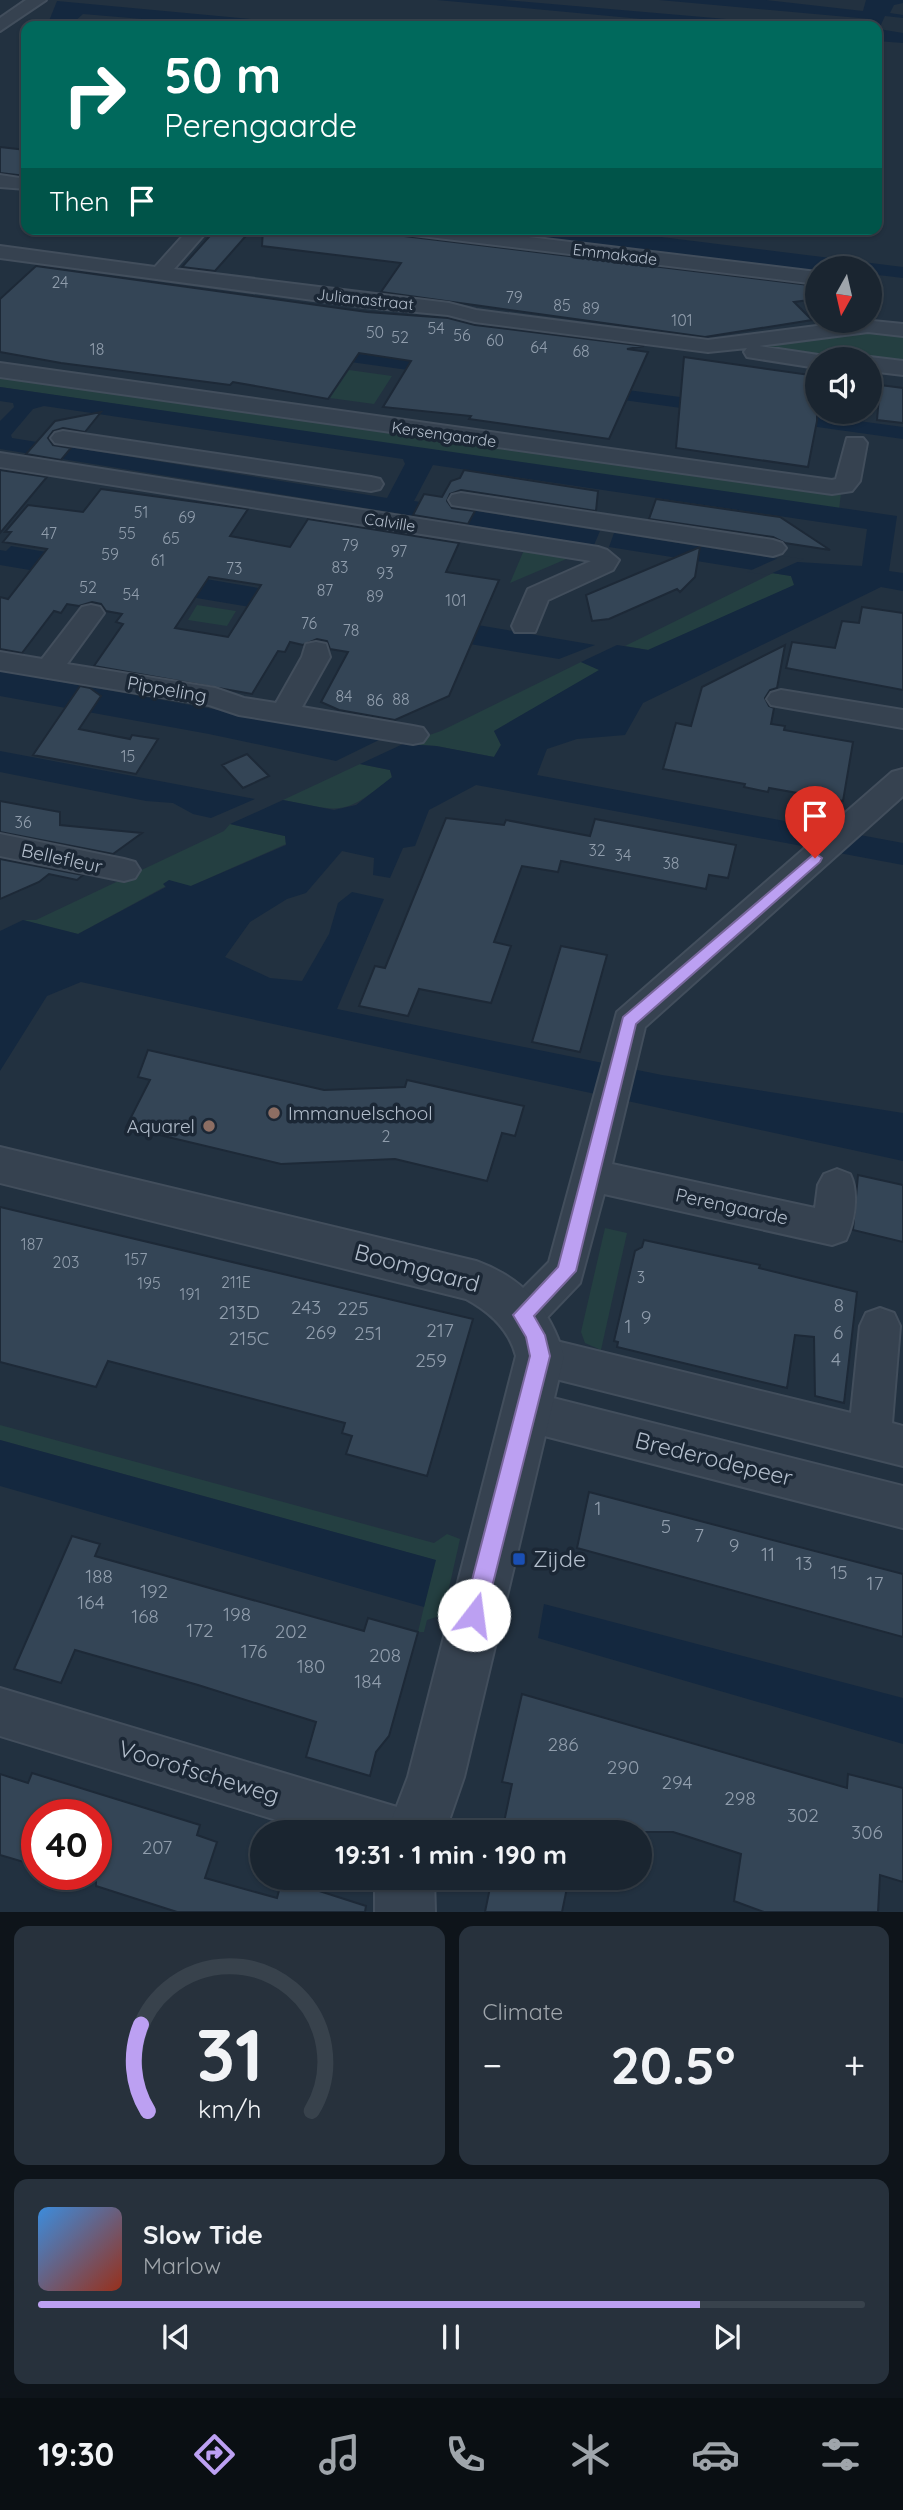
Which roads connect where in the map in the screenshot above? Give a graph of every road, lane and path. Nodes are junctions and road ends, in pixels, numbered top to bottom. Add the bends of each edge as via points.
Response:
1 (37, 0) edge
2 (0, 26) edge
3 (0, 181) edge
4 (21, 183) edge
5 (195, 235) edge
6 (462, 235) edge
7 (0, 252) edge
8 (160, 273) junction
9 (805, 277) edge
10 (882, 326) edge
11 (903, 330) edge
12 (805, 332) edge
13 (729, 344) junction
14 (805, 359) edge
15 (882, 365) edge
16 (903, 368) edge
17 (0, 370) edge
18 (63, 438) dead end
19 (855, 443) dead end
20 (0, 460) edge
21 (192, 474) junction
22 (371, 484) dead end
23 (461, 500) dead end
24 (604, 539) junction
25 (773, 548) dead end
26 (91, 613) dead end
27 (525, 626) dead end
28 (316, 650) dead end
29 (0, 661) edge
30 (49, 669) junction
31 (780, 699) dead end
32 (284, 713) junction
33 (903, 719) edge
34 (414, 735) dead end
35 (897, 791) edge
36 (0, 845) edge
37 (124, 870) dead end
38 (0, 1165) edge
39 (590, 1175) junction
40 (837, 1185) dead end
41 (880, 1326) dead end
42 (531, 1335) junction
43 (526, 1411) junction
44 (886, 1442) edge
45 (903, 1507) edge
46 (0, 1712) edge
47 (357, 1820) edge
48 (420, 1820) edge
49 (405, 1890) edge
50 (405, 1912) edge

1 - 2 street
3 - 4 street
5 - 8 street
6 - 9 street, Emmakade
7 - 8 street, Julianastraat
8 - 13 street, Julianastraat via 449,309 671,343
10 - 11 street
12 - 13 street
13 - 14 street
15 - 16 street
17 - 19 street, Kersengaarde via 831,487 848,481
18 - 21 street, Calville
20 - 21 street, Calville
21 - 22 street, Calville
21 - 24 street, Calville
23 - 24 street, Calville
24 - 25 street, Calville
24 - 27 street via 604,565 537,596
26 - 30 street
28 - 32 street
29 - 30 street, Pippeling
30 - 32 street, Pippeling
31 - 33 street
32 - 34 street, Pippeling
35 - 39 street via 855,822 629,1021
36 - 37 street, Bellefleur
38 - 42 street, Boomgaard via 476,1281 500,1293
39 - 40 street, Perengaarde via 832,1228
39 - 42 street via 566,1271
41 - 44 street
42 - 43 street
42 - 44 street
43 - 45 street, Brederodepeer
43 - 48 street via 436,1777
46 - 47 street, Voorofscheweg
49 - 50 street

